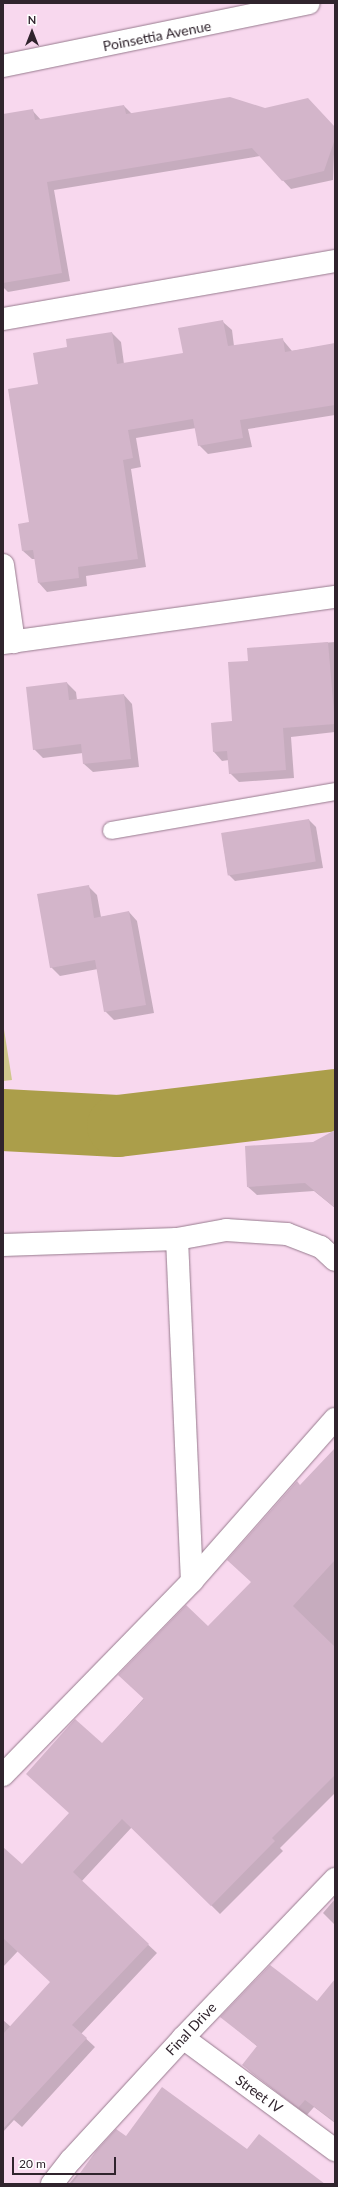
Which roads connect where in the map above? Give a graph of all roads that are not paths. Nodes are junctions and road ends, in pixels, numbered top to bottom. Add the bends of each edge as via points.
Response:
1 (310, 3) edge
2 (3, 66) edge
3 (335, 261) edge
4 (3, 319) edge
5 (3, 565) edge
6 (335, 597) edge
7 (8, 643) edge
8 (335, 792) edge
9 (111, 830) dead end
10 (177, 1239) junction
11 (3, 1245) edge
12 (335, 1260) edge
13 (335, 1419) edge
14 (192, 1581) junction
15 (3, 1775) edge
16 (335, 1879) edge
17 (183, 2038) junction
18 (335, 2150) edge
19 (52, 2184) edge

1 - 2 street, Poinsettia Avenue
3 - 4 street
5 - 7 street
6 - 7 street
8 - 9 lane
10 - 11 street
10 - 12 street via 226,1230 286,1234 321,1247
10 - 14 street
13 - 14 street
14 - 15 street
16 - 17 street, Final Drive
17 - 18 street, Street IV
17 - 19 street, Final Drive

